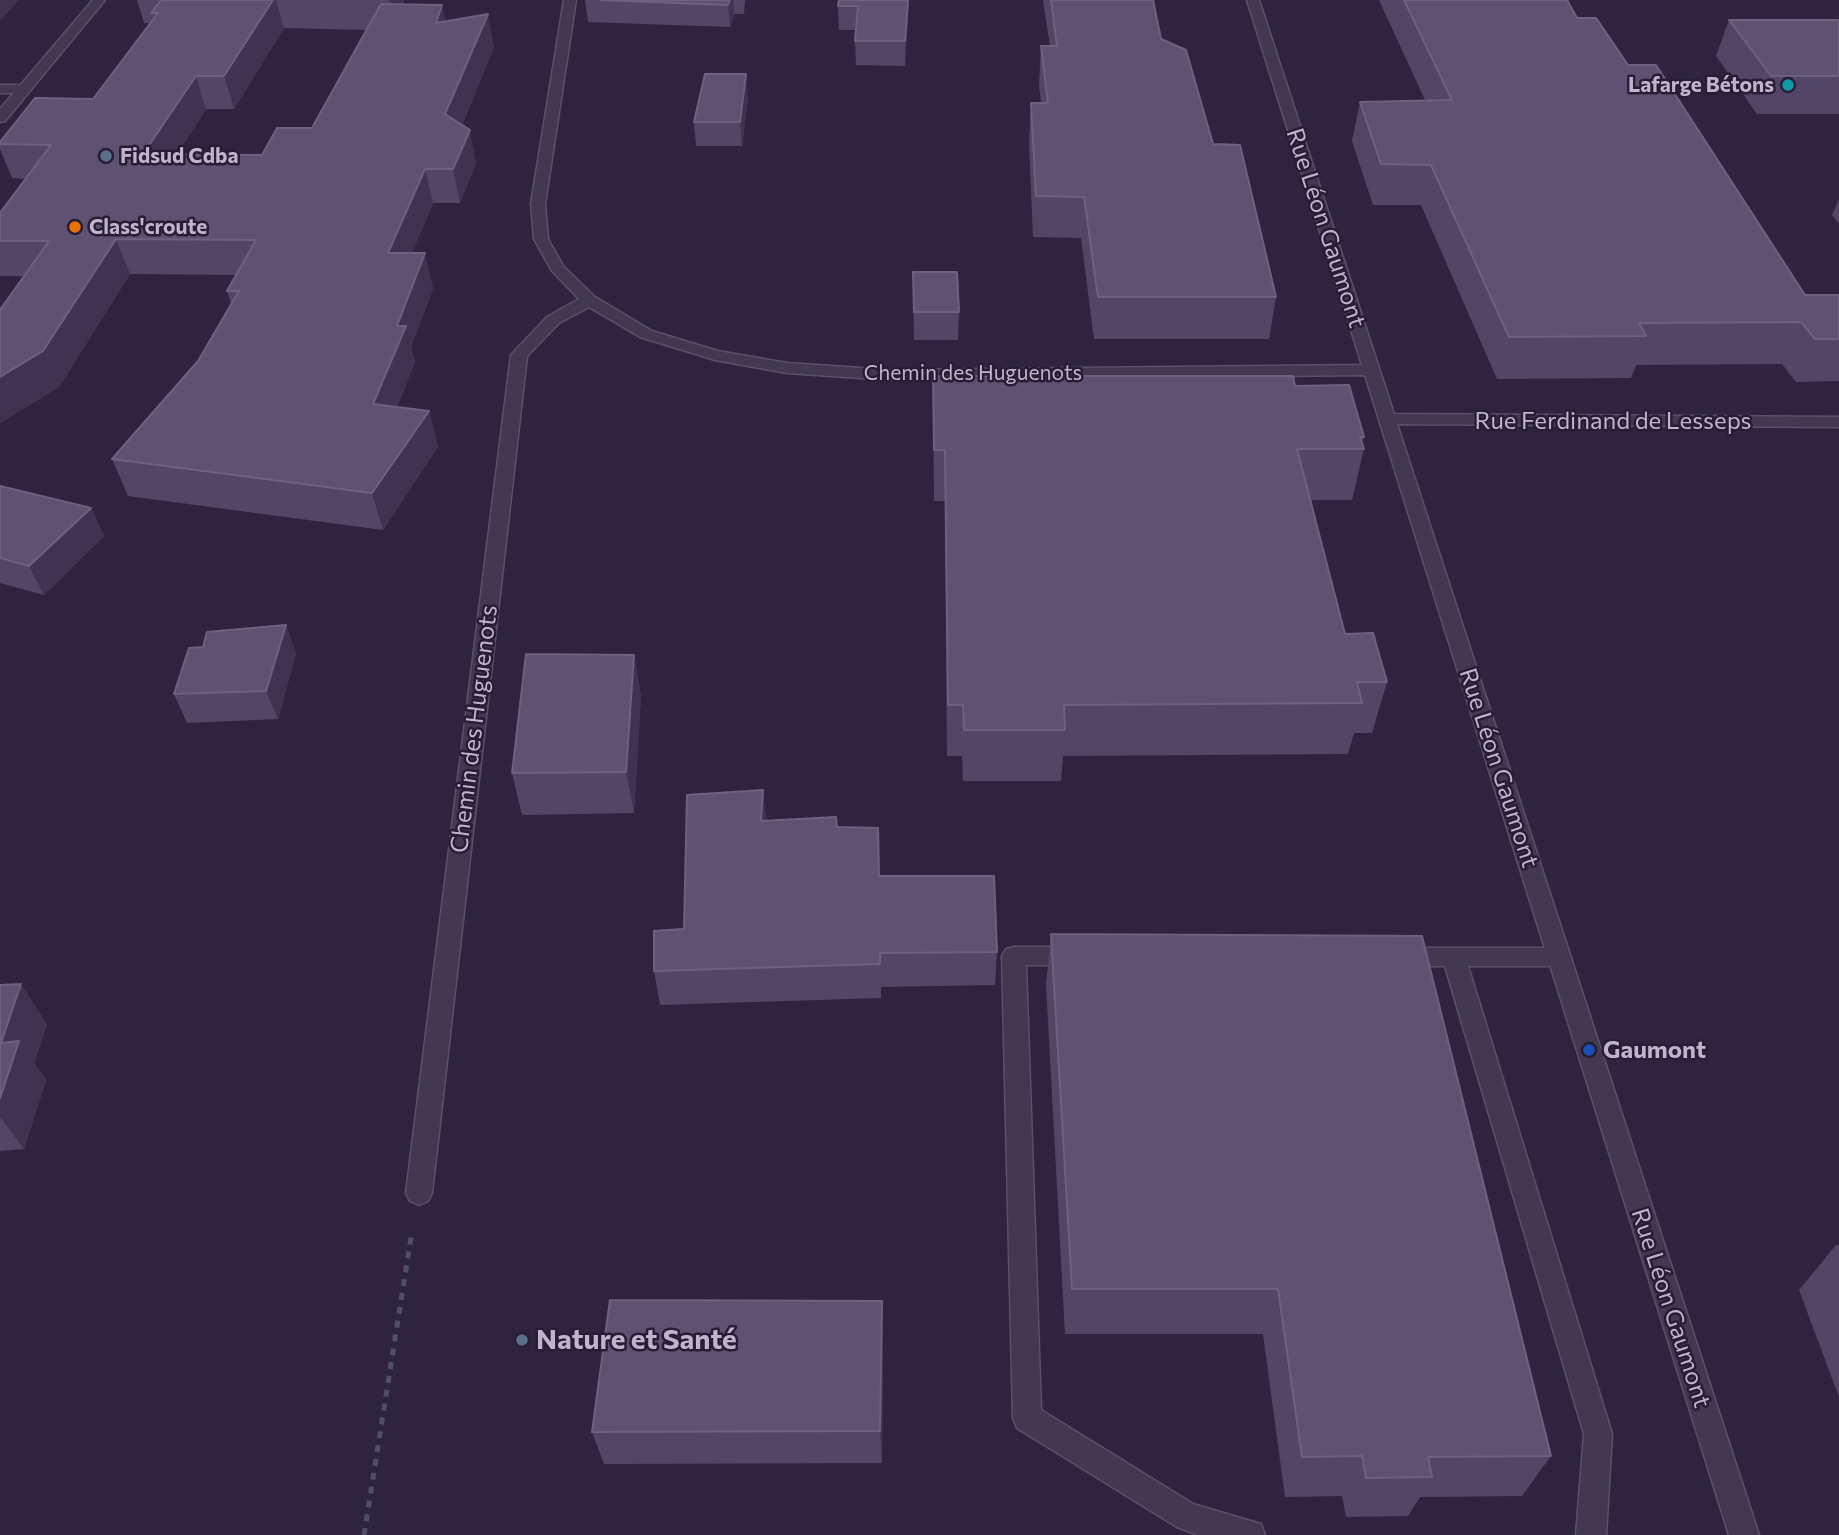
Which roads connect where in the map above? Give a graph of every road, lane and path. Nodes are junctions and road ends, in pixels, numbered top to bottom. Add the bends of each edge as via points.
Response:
1 (99, 0) edge
2 (570, 0) edge
3 (1253, 0) edge
4 (0, 89) edge
5 (24, 89) junction
6 (0, 118) edge
7 (589, 300) junction
8 (1371, 370) junction
9 (1387, 419) junction
10 (1839, 422) edge
11 (1097, 956) edge
12 (1371, 957) edge
13 (1454, 957) junction
14 (1559, 957) junction
15 (418, 1193) joint
16 (364, 1535) edge
17 (1250, 1535) edge
18 (1591, 1535) edge
19 (1744, 1535) edge

1 - 5 street
2 - 7 street, Chemin des Huguenots via 538,204 541,239 557,268
3 - 8 street, Rue Léon Gaumont
4 - 5 street
5 - 6 street
7 - 8 street, Chemin des Huguenots via 646,334 715,355 787,368 890,375
7 - 15 street, Chemin des Huguenots via 553,320 519,355
8 - 9 street, Rue Léon Gaumont
9 - 10 street, Rue Ferdinand de Lesseps
9 - 14 street, Rue Léon Gaumont
11 - 17 street via 1014,956 1027,1418 1187,1517
12 - 13 street
13 - 14 street
13 - 18 street via 1598,1433
14 - 19 street, Rue Léon Gaumont
15 - 16 path

